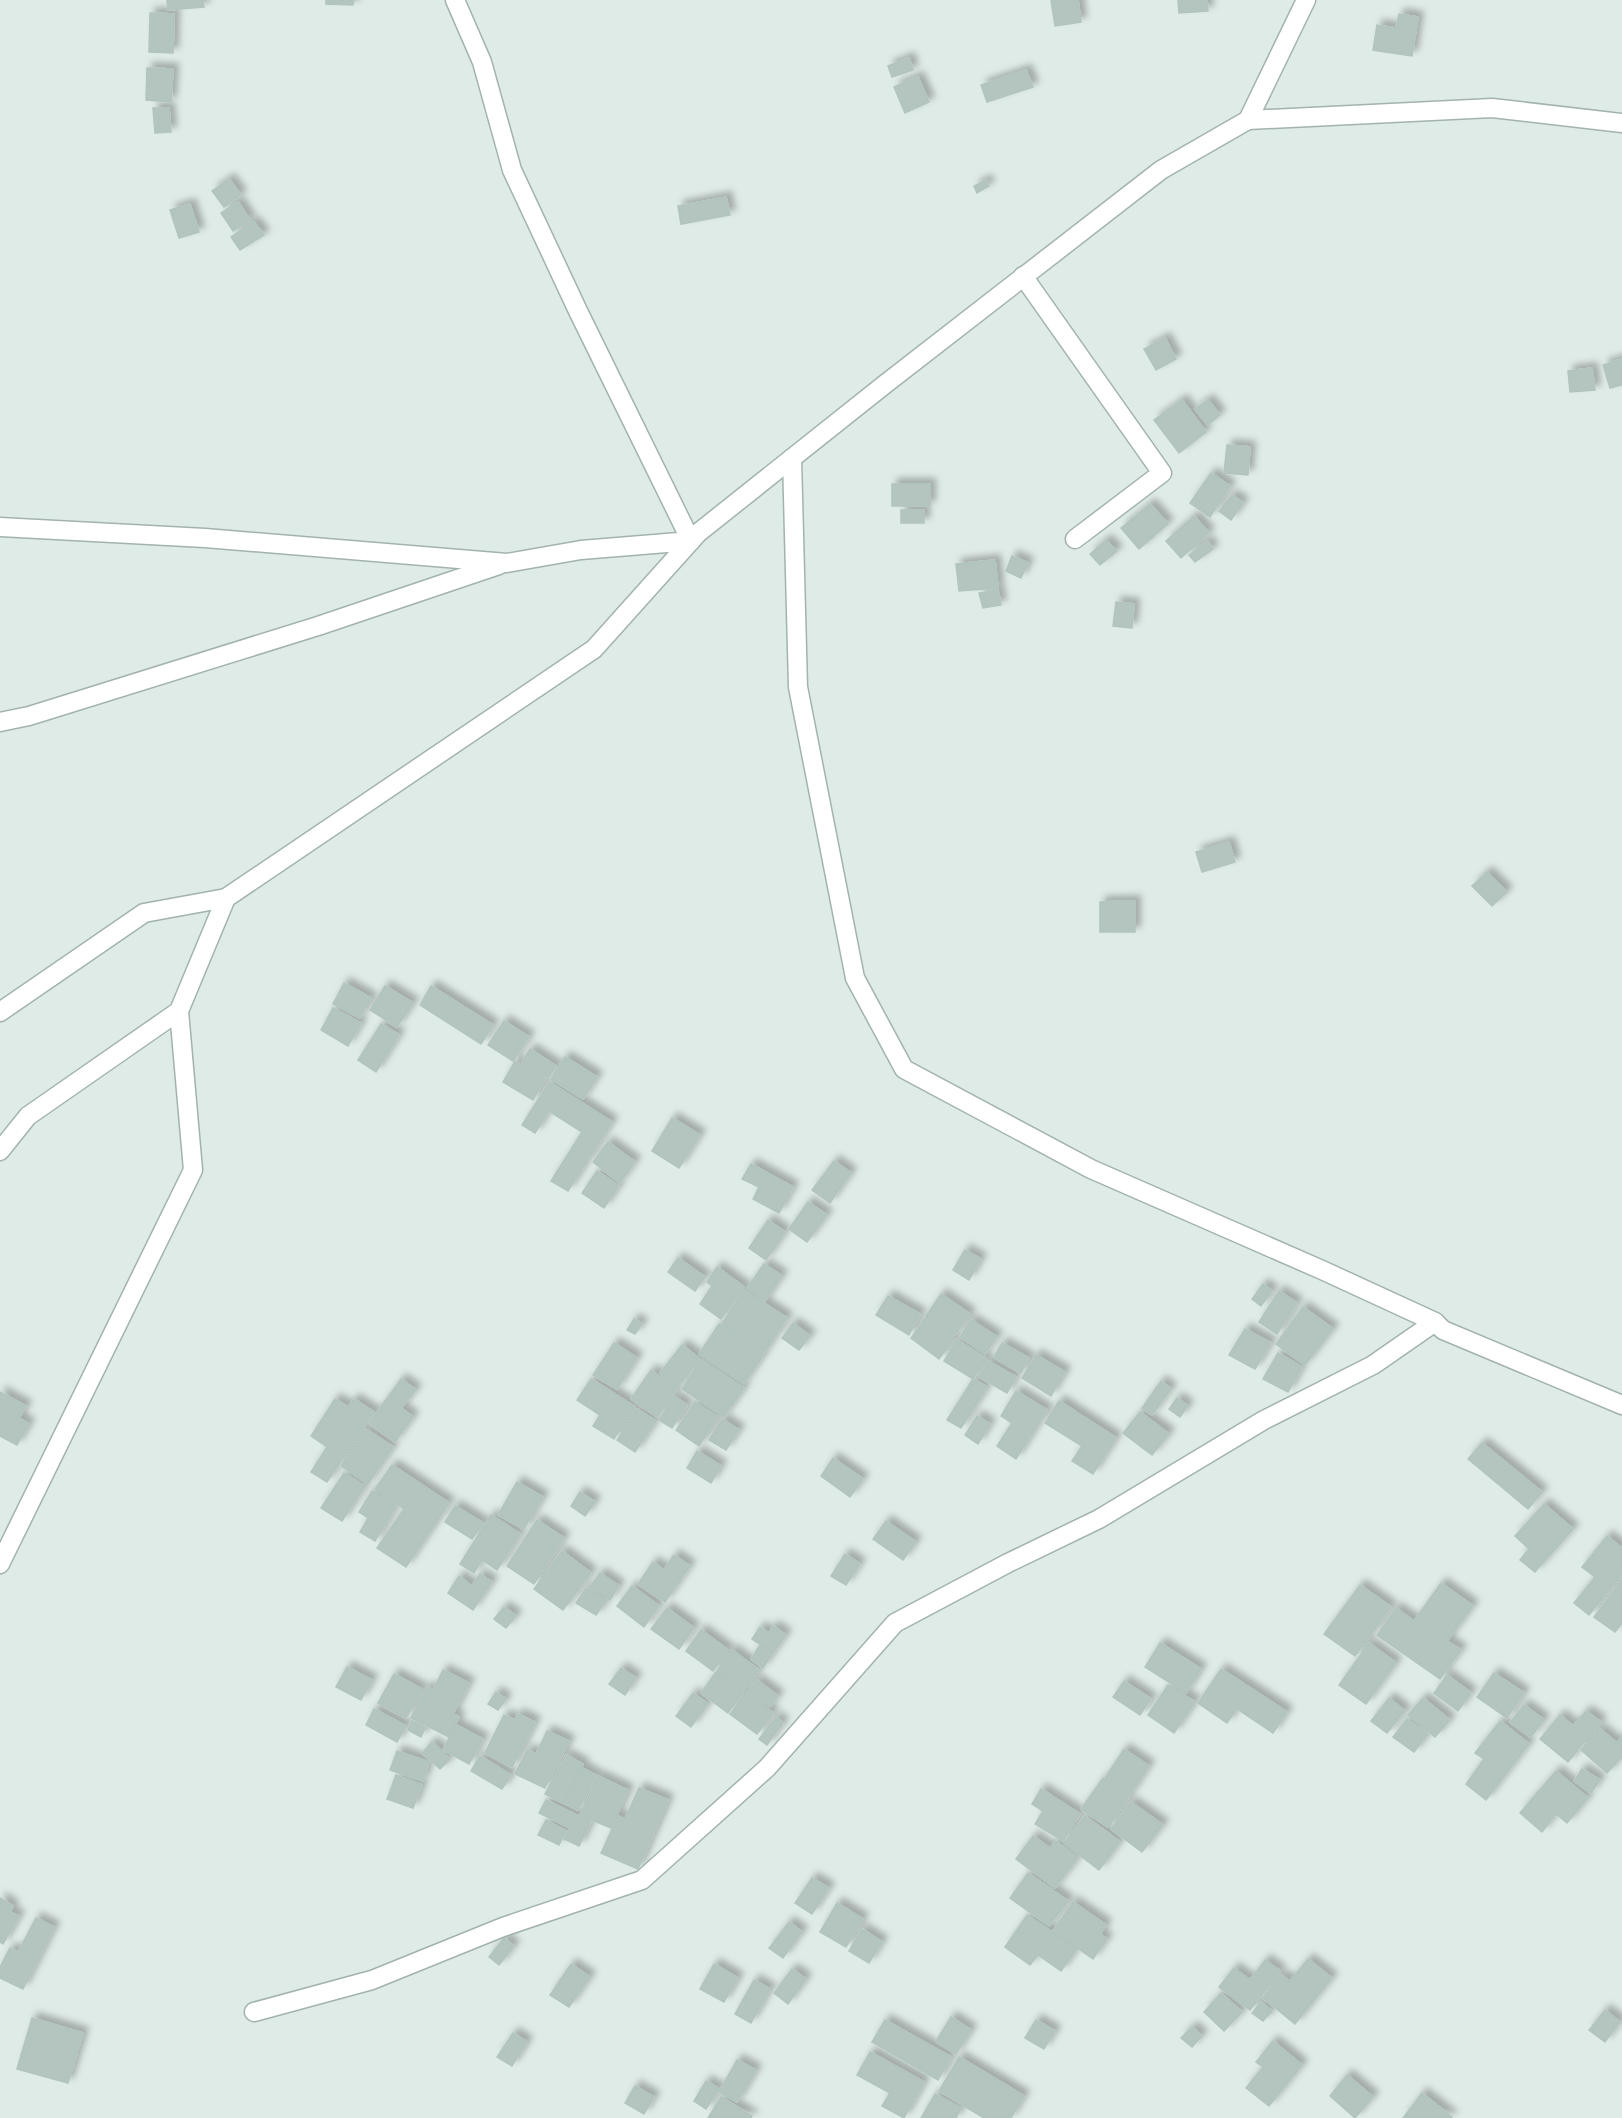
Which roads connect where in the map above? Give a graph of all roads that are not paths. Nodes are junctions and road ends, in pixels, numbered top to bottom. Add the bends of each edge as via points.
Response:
1 (455, 0) edge
2 (1306, 0) edge
3 (1248, 120) junction
4 (1622, 123) edge
5 (1023, 276) junction
6 (792, 458) junction
7 (0, 527) edge
8 (1075, 539) dead end
9 (691, 541) junction
10 (507, 562) junction
11 (0, 722) edge
12 (226, 898) junction
13 (179, 1011) junction
14 (0, 1012) edge
15 (0, 1151) edge
16 (1434, 1322) junction
17 (1622, 1405) edge
18 (0, 1564) edge
19 (254, 2012) dead end

1 - 9 street via 482,62 512,170
2 - 3 street
3 - 4 street via 1492,108
3 - 5 street via 1161,170
5 - 6 street
5 - 8 street via 1162,473
6 - 9 street
6 - 16 street via 798,687 855,978 904,1069 1091,1169
7 - 10 street via 205,538
9 - 10 street via 581,550
9 - 12 street via 594,649
10 - 11 street via 318,626
12 - 13 street
12 - 14 street via 144,913
13 - 15 street via 28,1116
13 - 18 street via 193,1170
16 - 17 street via 1443,1330
16 - 19 street via 1373,1365 1264,1420 1099,1518 894,1623 767,1767 642,1880 503,1927 372,1980

